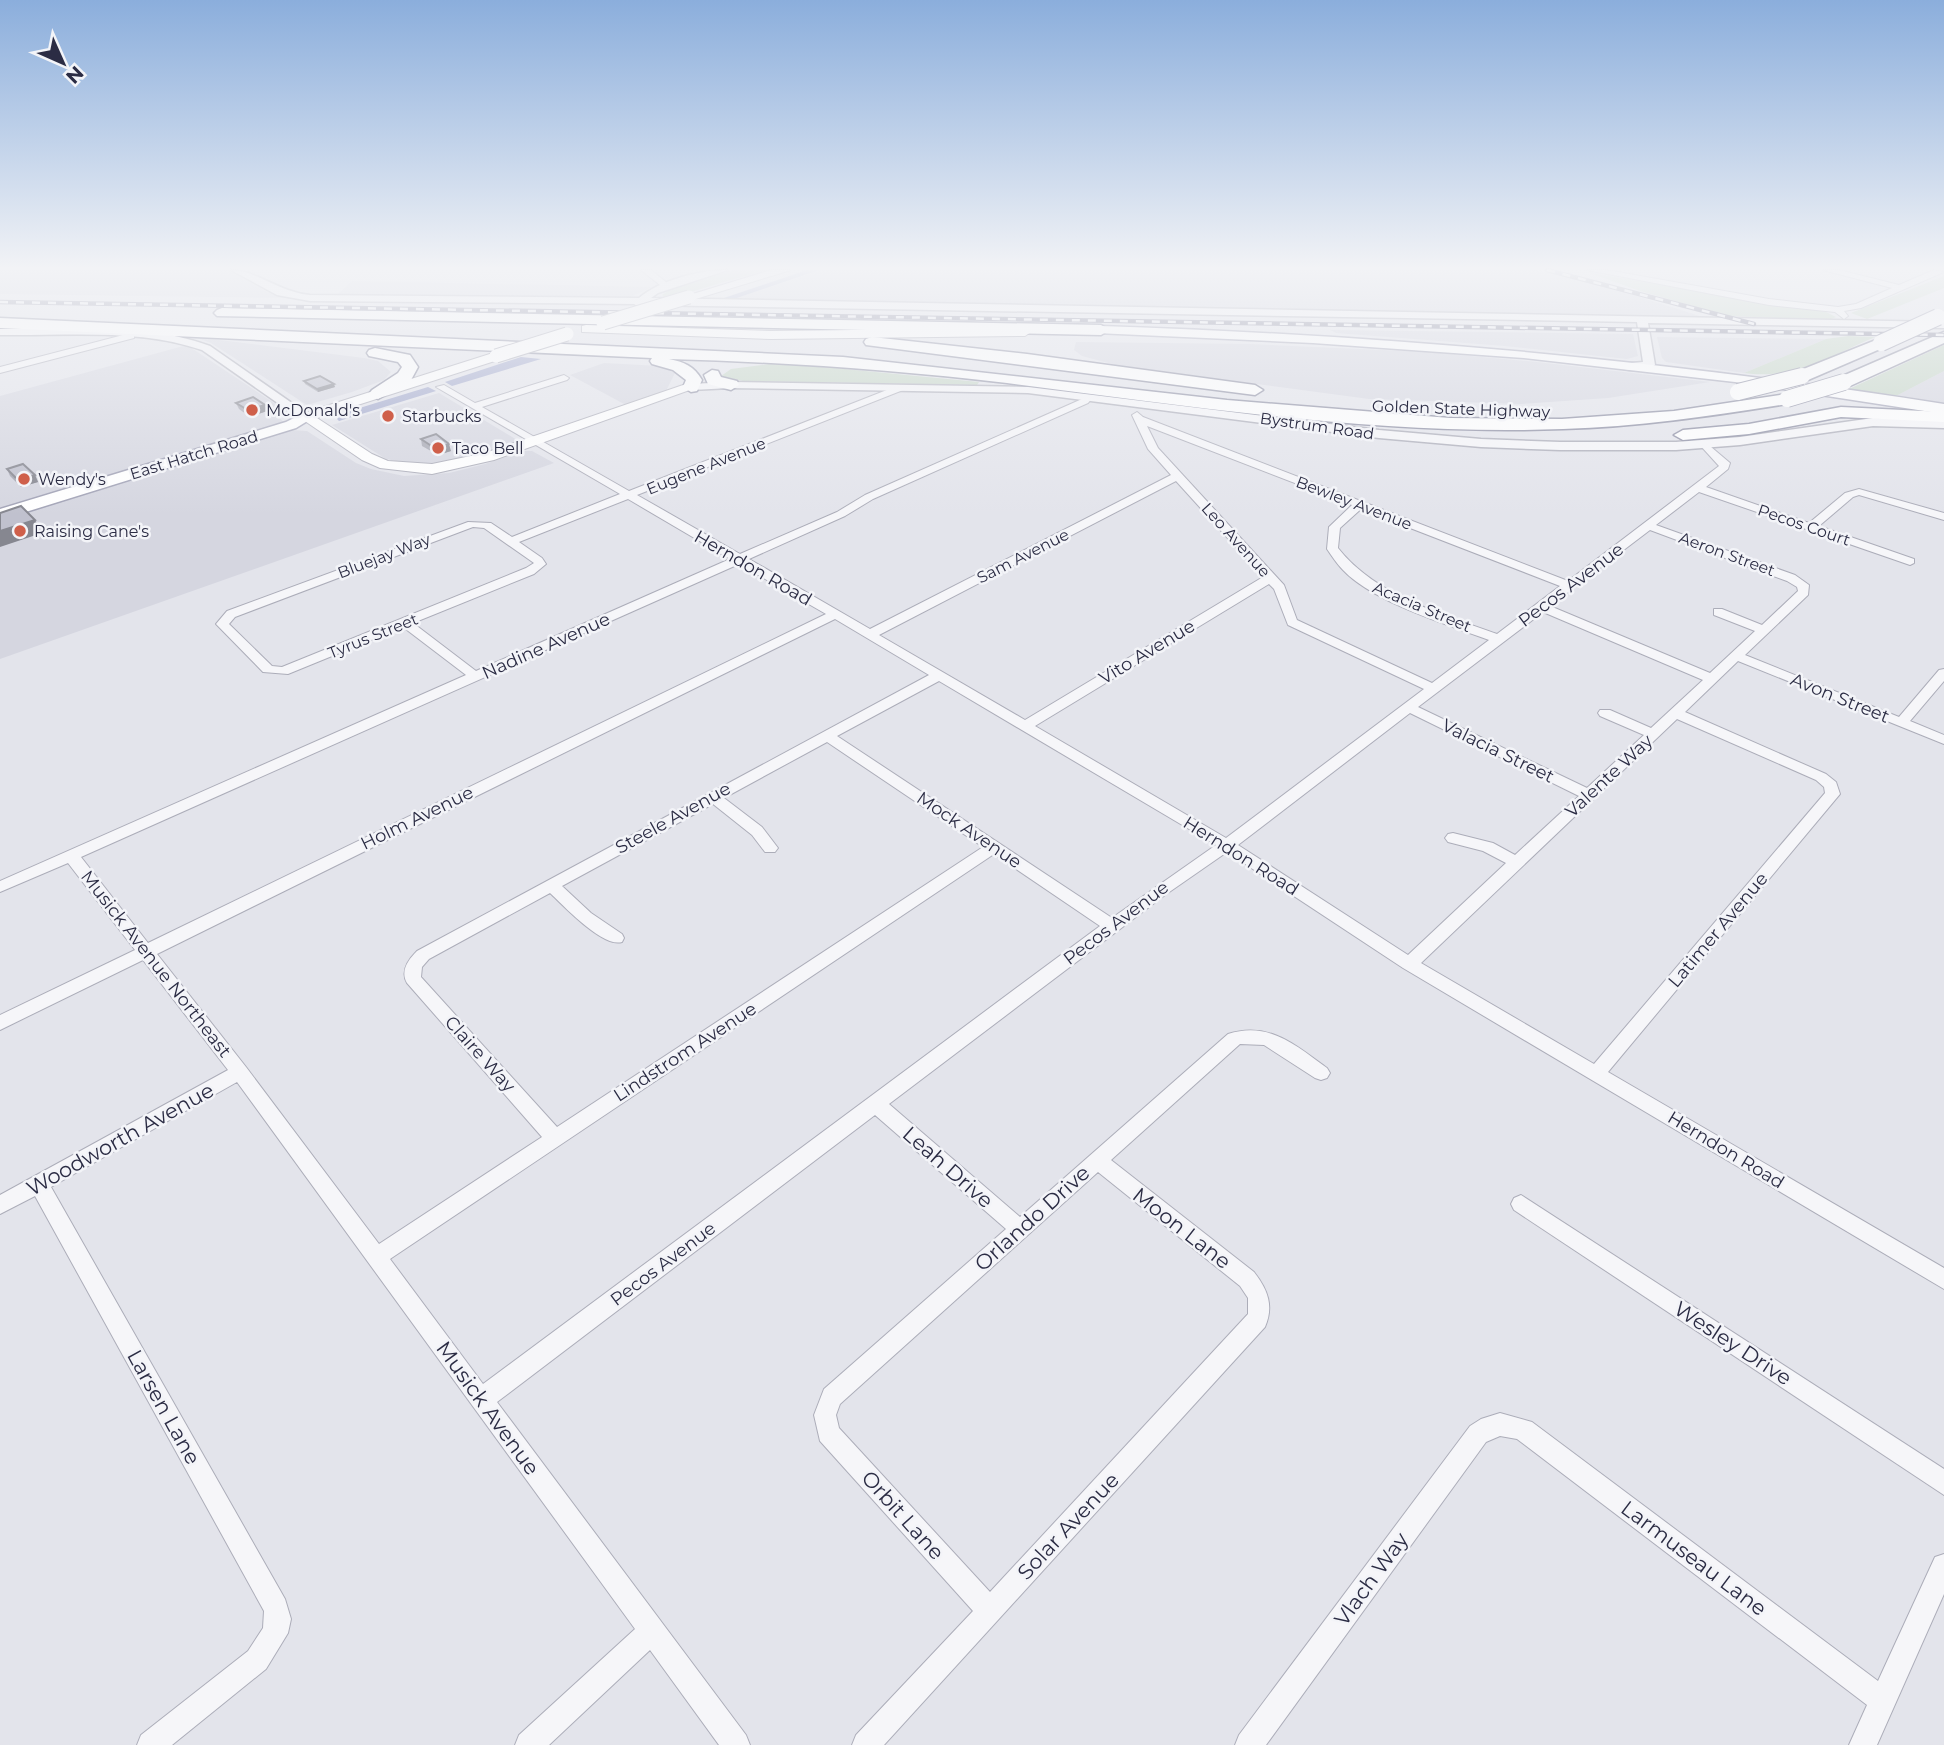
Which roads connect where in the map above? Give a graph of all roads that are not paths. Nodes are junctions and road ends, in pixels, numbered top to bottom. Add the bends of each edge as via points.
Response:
1 (72, 351) edge
2 (209, 351) edge
3 (350, 351) edge
4 (489, 351) edge
5 (862, 351) edge
6 (958, 351) edge
7 (988, 351) edge
8 (1468, 351) edge
9 (1486, 351) edge
10 (1647, 351) edge
11 (1861, 351) edge
12 (1917, 351) edge
13 (497, 352) junction
14 (1503, 355) junction
15 (1027, 359) junction
16 (883, 365) junction
17 (1649, 365) junction
18 (0, 370) edge
19 (712, 375) junction
20 (1683, 375) junction
21 (564, 378) dead end
22 (731, 384) junction
23 (441, 387) dead end
24 (691, 387) junction
25 (900, 388) junction
26 (1854, 392) junction
27 (378, 394) junction
28 (1088, 397) junction
29 (1136, 403) junction
30 (1344, 404) junction
31 (474, 406) junction
32 (1841, 412) junction
33 (1944, 413) edge
34 (306, 416) junction
35 (1315, 416) junction
36 (1139, 419) junction
37 (1944, 424) edge
38 (533, 442) junction
39 (1704, 444) junction
40 (1177, 476) junction
41 (1698, 488) junction
42 (629, 496) junction
43 (1359, 505) junction
44 (0, 508) edge
45 (0, 515) edge
46 (1944, 517) edge
47 (1649, 526) junction
48 (1811, 527) junction
49 (511, 541) junction
50 (738, 560) junction
51 (1910, 561) dead end
52 (1270, 578) junction
53 (1803, 585) joint
54 (1570, 586) junction
55 (1542, 607) junction
56 (1718, 612) dead end
57 (835, 614) junction
58 (223, 620) joint
59 (406, 622) junction
60 (1763, 630) junction
61 (869, 635) junction
62 (1499, 639) junction
63 (1736, 656) junction
64 (1944, 673) edge
65 (938, 676) junction
66 (476, 677) junction
67 (1712, 679) junction
68 (1433, 688) junction
69 (1407, 707) junction
70 (1605, 712) dead end
71 (1675, 713) junction
72 (1902, 723) junction
73 (1024, 727) junction
74 (1653, 734) junction
75 (826, 735) junction
76 (1944, 740) edge
77 (1589, 795) junction
78 (713, 796) junction
79 (1453, 838) dead end
80 (1227, 845) junction
81 (994, 847) junction
82 (771, 848) dead end
83 (71, 856) junction
84 (1517, 862) junction
85 (551, 885) junction
86 (0, 887) edge
87 (1112, 926) junction
88 (616, 938) dead end
89 (146, 951) junction
90 (1409, 964) junction
91 (413, 967) joint
92 (0, 1023) edge
93 (240, 1072) junction
94 (1321, 1073) dead end
95 (1596, 1074) junction
96 (876, 1104) junction
97 (555, 1138) junction
98 (1097, 1160) junction
99 (39, 1184) junction
100 (1521, 1204) dead end
101 (0, 1206) edge
102 (1020, 1229) junction
103 (376, 1256) junction
104 (1944, 1279) edge
105 (1261, 1302) joint
106 (482, 1399) junction
107 (825, 1415) joint
108 (1500, 1424) joint
109 (1944, 1483) edge
110 (1944, 1566) edge
111 (990, 1611) junction
112 (652, 1631) junction
113 (1883, 1702) junction
114 (150, 1745) edge
115 (529, 1745) edge
116 (736, 1745) edge
117 (866, 1745) edge
118 (1249, 1745) edge
119 (1863, 1745) edge

1 - 18 street
2 - 34 street
3 - 27 highway via 409,362 409,371
4 - 13 highway, Golden State Highway
5 - 30 highway, Golden State Highway
6 - 15 highway
7 - 15 highway
8 - 14 main road
9 - 17 main road
10 - 17 street
11 - 30 highway, Golden State Highway, bridge via 1802,376 1661,404 1562,412 1429,412
12 - 26 highway, Golden State Highway
13 - 16 highway, Golden State Highway
13 - 24 highway via 668,363 692,374
13 - 27 main road, East Hatch Road
14 - 17 street
14 - 20 main road
15 - 30 highway
16 - 19 highway via 756,362 730,366
16 - 35 highway, Golden State Highway
17 - 20 main road
17 - 26 main road
19 - 22 highway via 714,380
19 - 24 highway
20 - 26 main road
21 - 31 street
22 - 24 street, Bystrum Road
22 - 25 street, Bystrum Road
23 - 31 street, Herndon Road
24 - 38 main road
25 - 28 street, Bystrum Road via 1028,390
25 - 42 street, Eugene Avenue
26 - 32 highway via 1862,407
26 - 33 main road
26 - 35 highway, Golden State Highway, bridge via 1691,416 1562,425 1426,424
27 - 34 main road, East Hatch Road
28 - 29 street, Bystrum Road
28 - 50 street, Nadine Avenue
29 - 36 street, Leo Avenue
29 - 39 street, Bystrum Road via 1481,443
31 - 38 street, Herndon Road
32 - 33 highway
32 - 35 highway via 1724,432 1612,437 1401,427
34 - 38 main road via 367,457 407,469 456,466
34 - 44 main road, East Hatch Road
34 - 45 main road, East Hatch Road via 291,425
36 - 40 street, Leo Avenue via 1153,449
36 - 43 street, Bewley Avenue
37 - 39 street, Bystrum Road via 1873,422
38 - 42 street, Herndon Road
39 - 41 street, Pecos Avenue via 1725,463
40 - 52 street, Leo Avenue
40 - 61 street, Sam Avenue
41 - 47 street, Pecos Avenue
41 - 48 street, Pecos Court
42 - 49 street, Eugene Avenue
42 - 50 street, Herndon Road
43 - 54 street, Bewley Avenue
43 - 62 street, Acacia Street via 1342,516 1332,531 1333,551 1345,568 1380,591
46 - 48 street via 1858,492
47 - 53 street, Aeron Street
47 - 54 street, Pecos Avenue
48 - 51 street, Pecos Court
49 - 58 street, Bluejay Way via 486,525 465,525
49 - 59 street, Tyrus Street via 540,564
50 - 57 street, Herndon Road
50 - 66 street, Nadine Avenue
52 - 68 street, Leo Avenue via 1280,588 1292,622
52 - 73 street, Vito Avenue
53 - 60 street, Valente Way via 1804,592
54 - 55 street, Pecos Avenue
55 - 62 street, Pecos Avenue
55 - 67 street
56 - 60 street
57 - 61 street, Herndon Road
57 - 89 street, Holm Avenue
58 - 59 street, Tyrus Street via 223,627 268,669 280,671
59 - 66 street
60 - 63 street, Valente Way
61 - 65 street, Herndon Road
62 - 68 street, Pecos Avenue
63 - 67 street, Valente Way
63 - 72 street, Avon Street
64 - 72 street
65 - 73 street, Herndon Road
65 - 75 street, Steele Avenue
66 - 83 street, Nadine Avenue
67 - 71 street, Valente Way
68 - 69 street, Pecos Avenue
69 - 77 street, Valacia Street
69 - 80 street, Pecos Avenue
70 - 74 street
71 - 74 street, Valente Way
71 - 95 street, Latimer Avenue via 1821,776 1833,794
72 - 76 street, Avon Street
73 - 80 street, Herndon Road
74 - 77 street, Valente Way
75 - 78 street, Steele Avenue
75 - 81 street, Mock Avenue
77 - 84 street, Valente Way
78 - 82 street
78 - 85 street, Steele Avenue
79 - 84 street via 1488,846
80 - 87 street, Pecos Avenue
80 - 90 street, Herndon Road
81 - 87 street, Mock Avenue
81 - 97 street, Lindstrom Avenue
83 - 86 street, Nadine Avenue
83 - 89 street, Musick Avenue Northeast
84 - 90 street, Valente Way
85 - 88 street
85 - 91 street, Steele Avenue via 423,956
87 - 96 street, Pecos Avenue
89 - 92 street, Holm Avenue
89 - 93 street, Musick Avenue Northeast
90 - 95 street, Herndon Road
91 - 97 street, Claire Way via 413,979
93 - 99 street, Woodworth Avenue
93 - 103 street, Musick Avenue
94 - 98 street, Orlando Drive via 1269,1038 1252,1034 1234,1039
95 - 104 street, Herndon Road
96 - 102 street, Leah Drive
96 - 106 street, Pecos Avenue
97 - 103 street, Lindstrom Avenue
98 - 102 street, Orlando Drive
98 - 105 street, Moon Lane via 1247,1279
99 - 101 street, Woodworth Avenue
99 - 114 street, Larsen Lane via 276,1608 275,1633 257,1660
100 - 109 street, Wesley Drive
102 - 107 street, Orlando Drive via 832,1397
103 - 106 street, Musick Avenue
105 - 111 street, Solar Avenue via 1257,1320
106 - 112 street, Musick Avenue
107 - 111 street, Orbit Lane via 828,1433
108 - 113 street, Larmuseau Lane via 1524,1430
108 - 118 street, Vlach Way via 1478,1434
110 - 113 street
111 - 117 street, Solar Avenue
112 - 115 street
112 - 116 street, Musick Avenue
113 - 119 street

